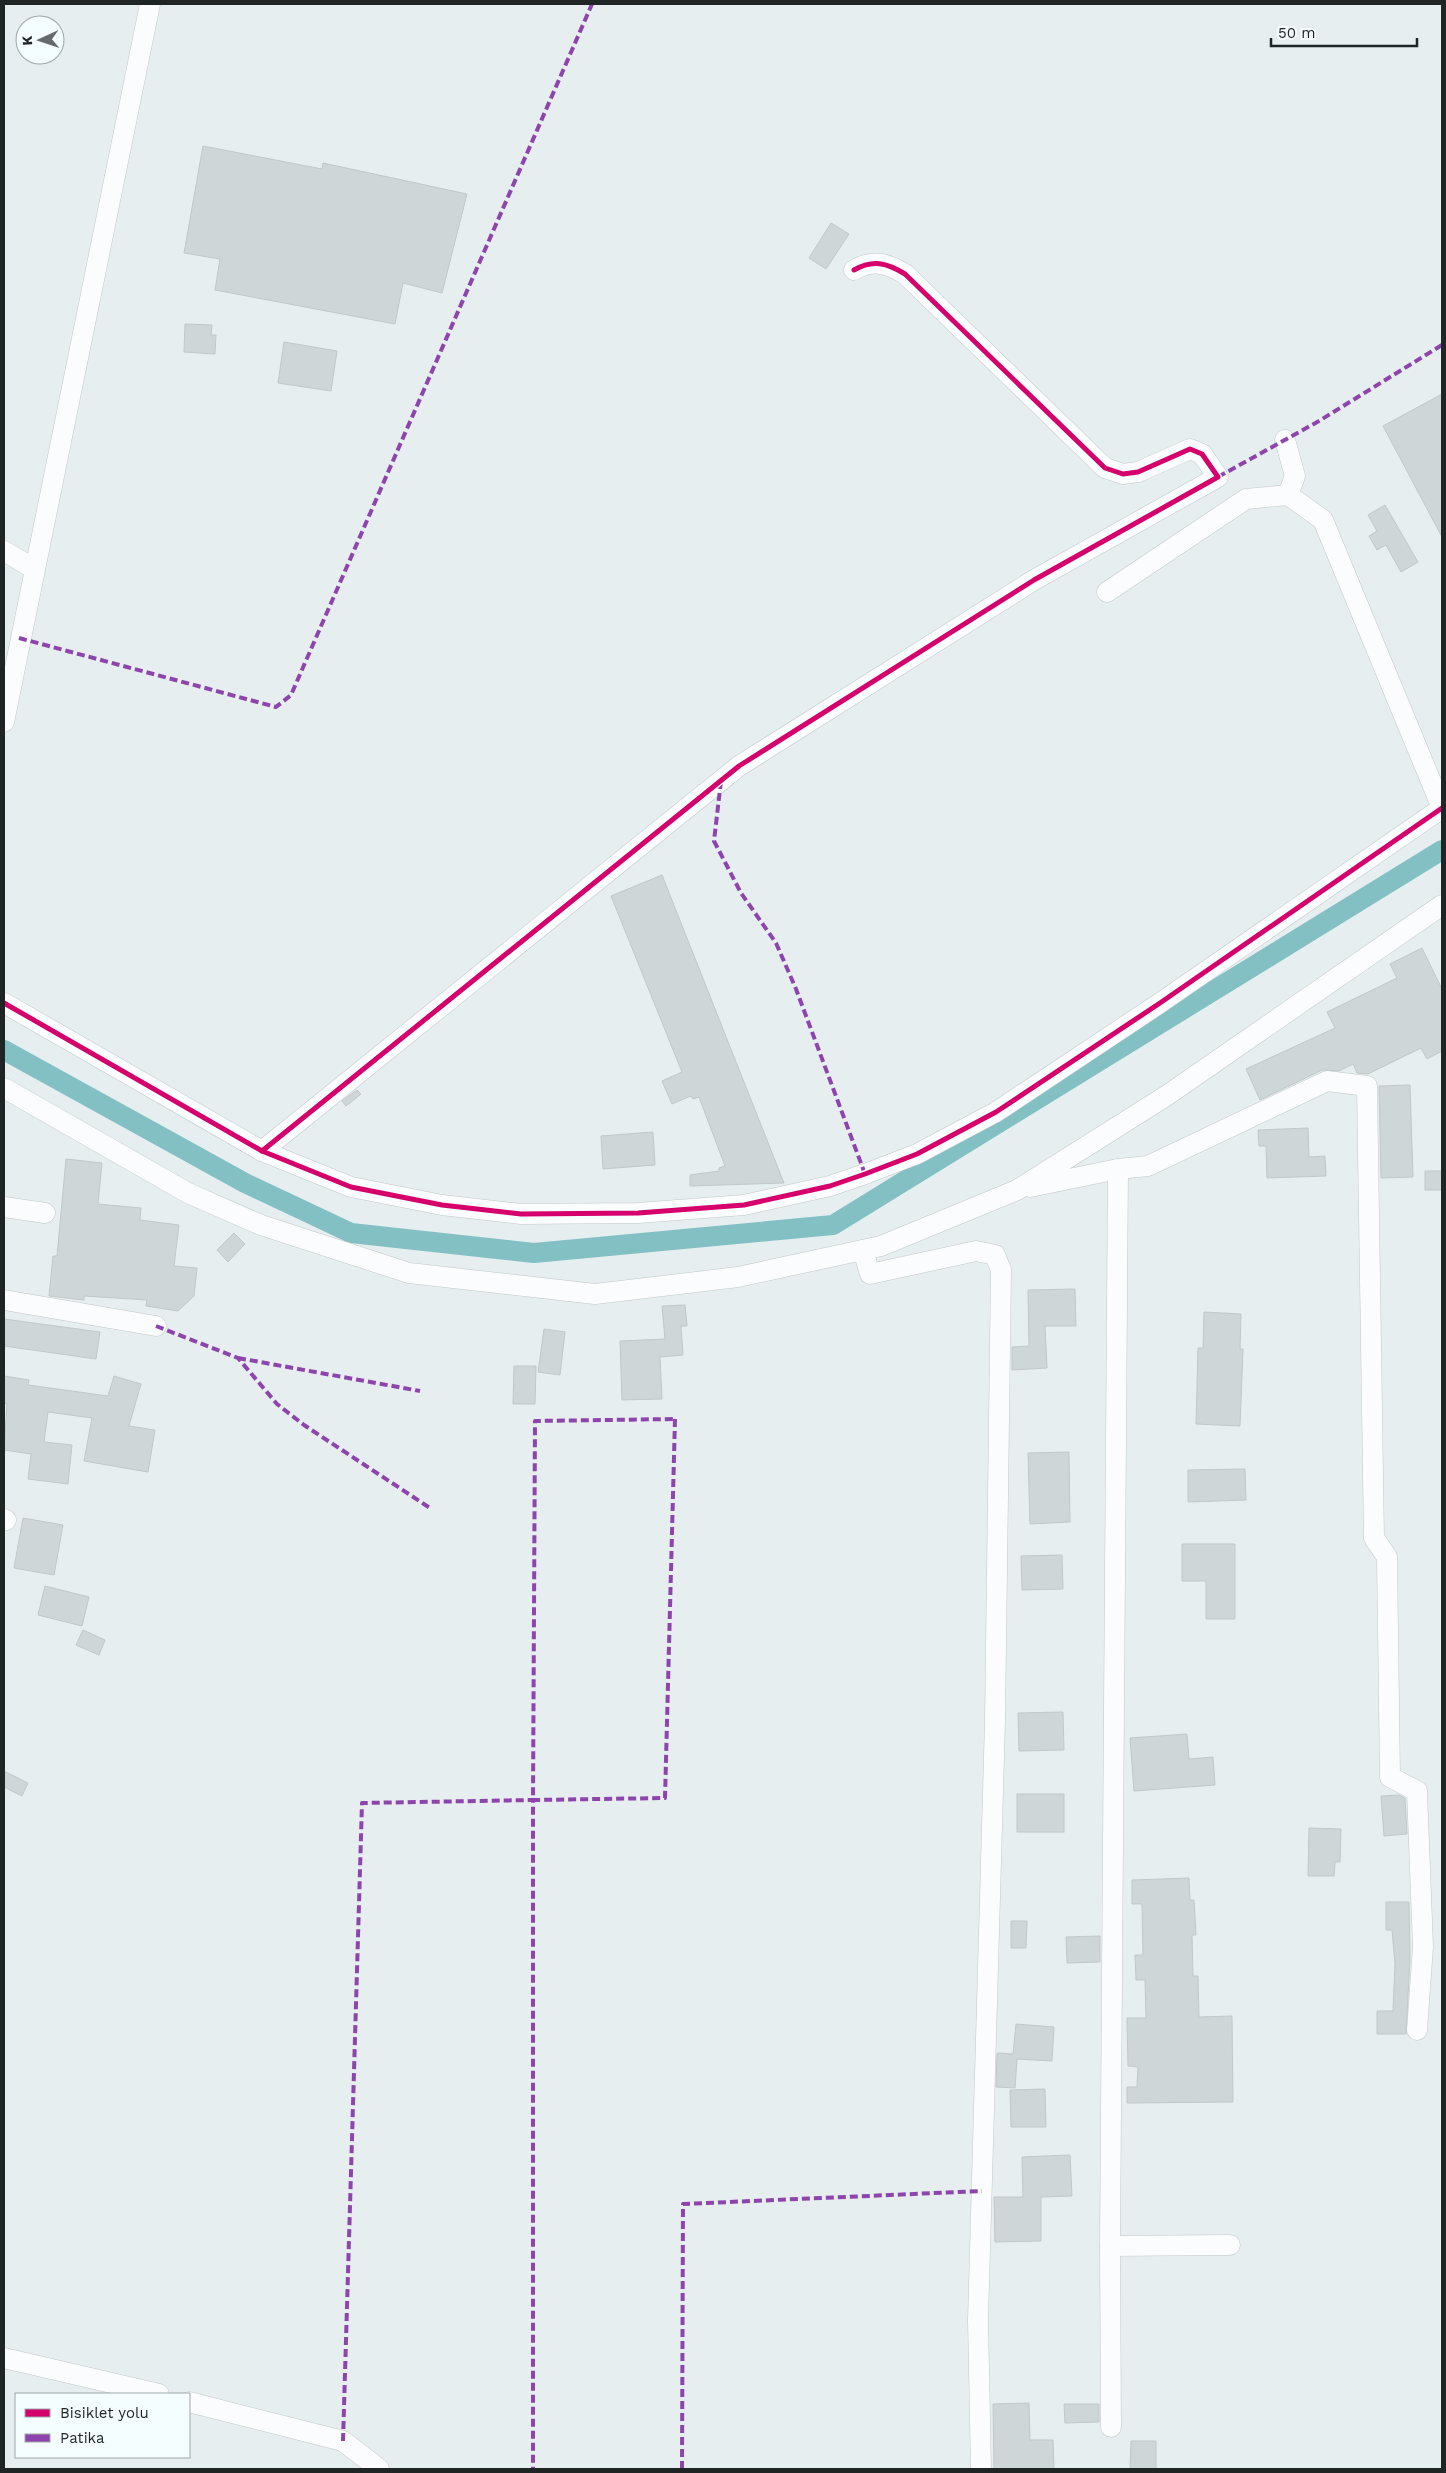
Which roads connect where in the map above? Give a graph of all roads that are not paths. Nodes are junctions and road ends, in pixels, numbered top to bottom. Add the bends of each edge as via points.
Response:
1 (150, 4) edge
2 (854, 270) dead end
3 (1285, 440) dead end
4 (1288, 495) junction
5 (4, 552) edge
6 (34, 568) junction
7 (1107, 592) dead end
8 (4, 722) edge
9 (1442, 808) edge
10 (1442, 905) edge
11 (4, 1003) edge
12 (4, 1088) edge
13 (262, 1151) junction
14 (1118, 1169) junction
15 (1017, 1190) junction
16 (4, 1206) edge
17 (45, 1213) dead end
18 (862, 1250) junction
19 (4, 1300) edge
20 (156, 1326) dead end
21 (1417, 2030) dead end
22 (1230, 2245) dead end
23 (1110, 2246) junction
24 (4, 2358) edge
25 (155, 2393) edge
26 (190, 2402) edge
27 (1111, 2427) dead end
28 (379, 2469) edge
29 (981, 2469) edge

1 - 6 street
2 - 13 street via 866,263 890,265 905,274 1105,468 1123,474 1138,472 1190,449 1202,454 1218,478 1034,580 739,766
3 - 4 street via 1295,476
4 - 7 street via 1246,499
4 - 9 street via 1323,520
5 - 6 street
6 - 8 street
9 - 13 street via 996,1112 917,1154 830,1186 744,1205 638,1213 520,1214 442,1205 351,1187
10 - 15 street via 1166,1096
11 - 13 street
12 - 18 street via 188,1194 261,1225 409,1273 595,1294 738,1277
14 - 15 street
14 - 21 street via 1148,1166 1327,1081 1367,1086 1374,1538 1387,1557 1390,1777 1418,1791 1423,1947
14 - 23 street
15 - 18 street via 881,1246
16 - 17 street
18 - 29 street via 870,1274 976,1250 995,1255 1001,1270 995,1721 978,2320
19 - 20 street
22 - 23 street
23 - 27 street
24 - 25 street
26 - 28 street via 343,2440

